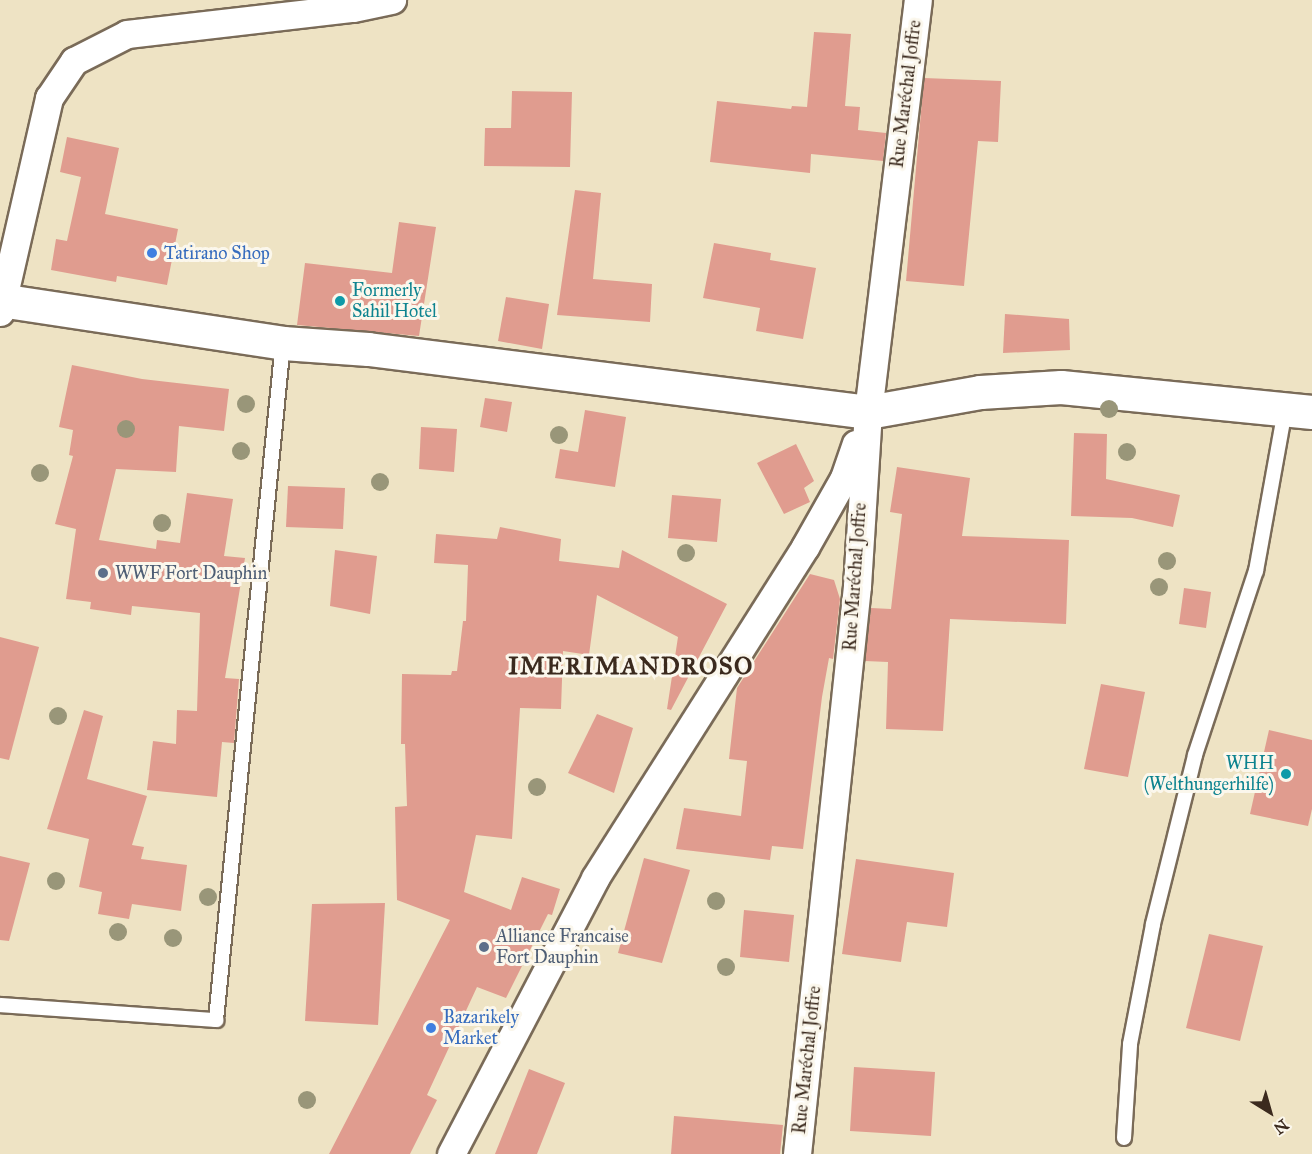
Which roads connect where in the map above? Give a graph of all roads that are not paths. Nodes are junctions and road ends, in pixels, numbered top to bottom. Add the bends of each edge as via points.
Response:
1 (392, 0) edge
2 (918, 0) edge
3 (1, 304) edge
4 (283, 343) junction
5 (1299, 410) edge
6 (868, 412) junction
7 (0, 1005) edge
8 (1124, 1138) dead end
9 (451, 1154) edge
10 (797, 1154) edge

1 - 3 street via 128,34 74,61 49,98
2 - 6 street, Rue Maréchal Joffre
3 - 4 main road
4 - 6 main road via 368,349
4 - 7 lane via 216,1020
5 - 6 main road via 1061,387 980,392
5 - 8 lane via 1256,571 1195,755 1153,924 1130,1044
6 - 9 street via 844,478 825,512 595,878
6 - 10 street, Rue Maréchal Joffre via 857,586

